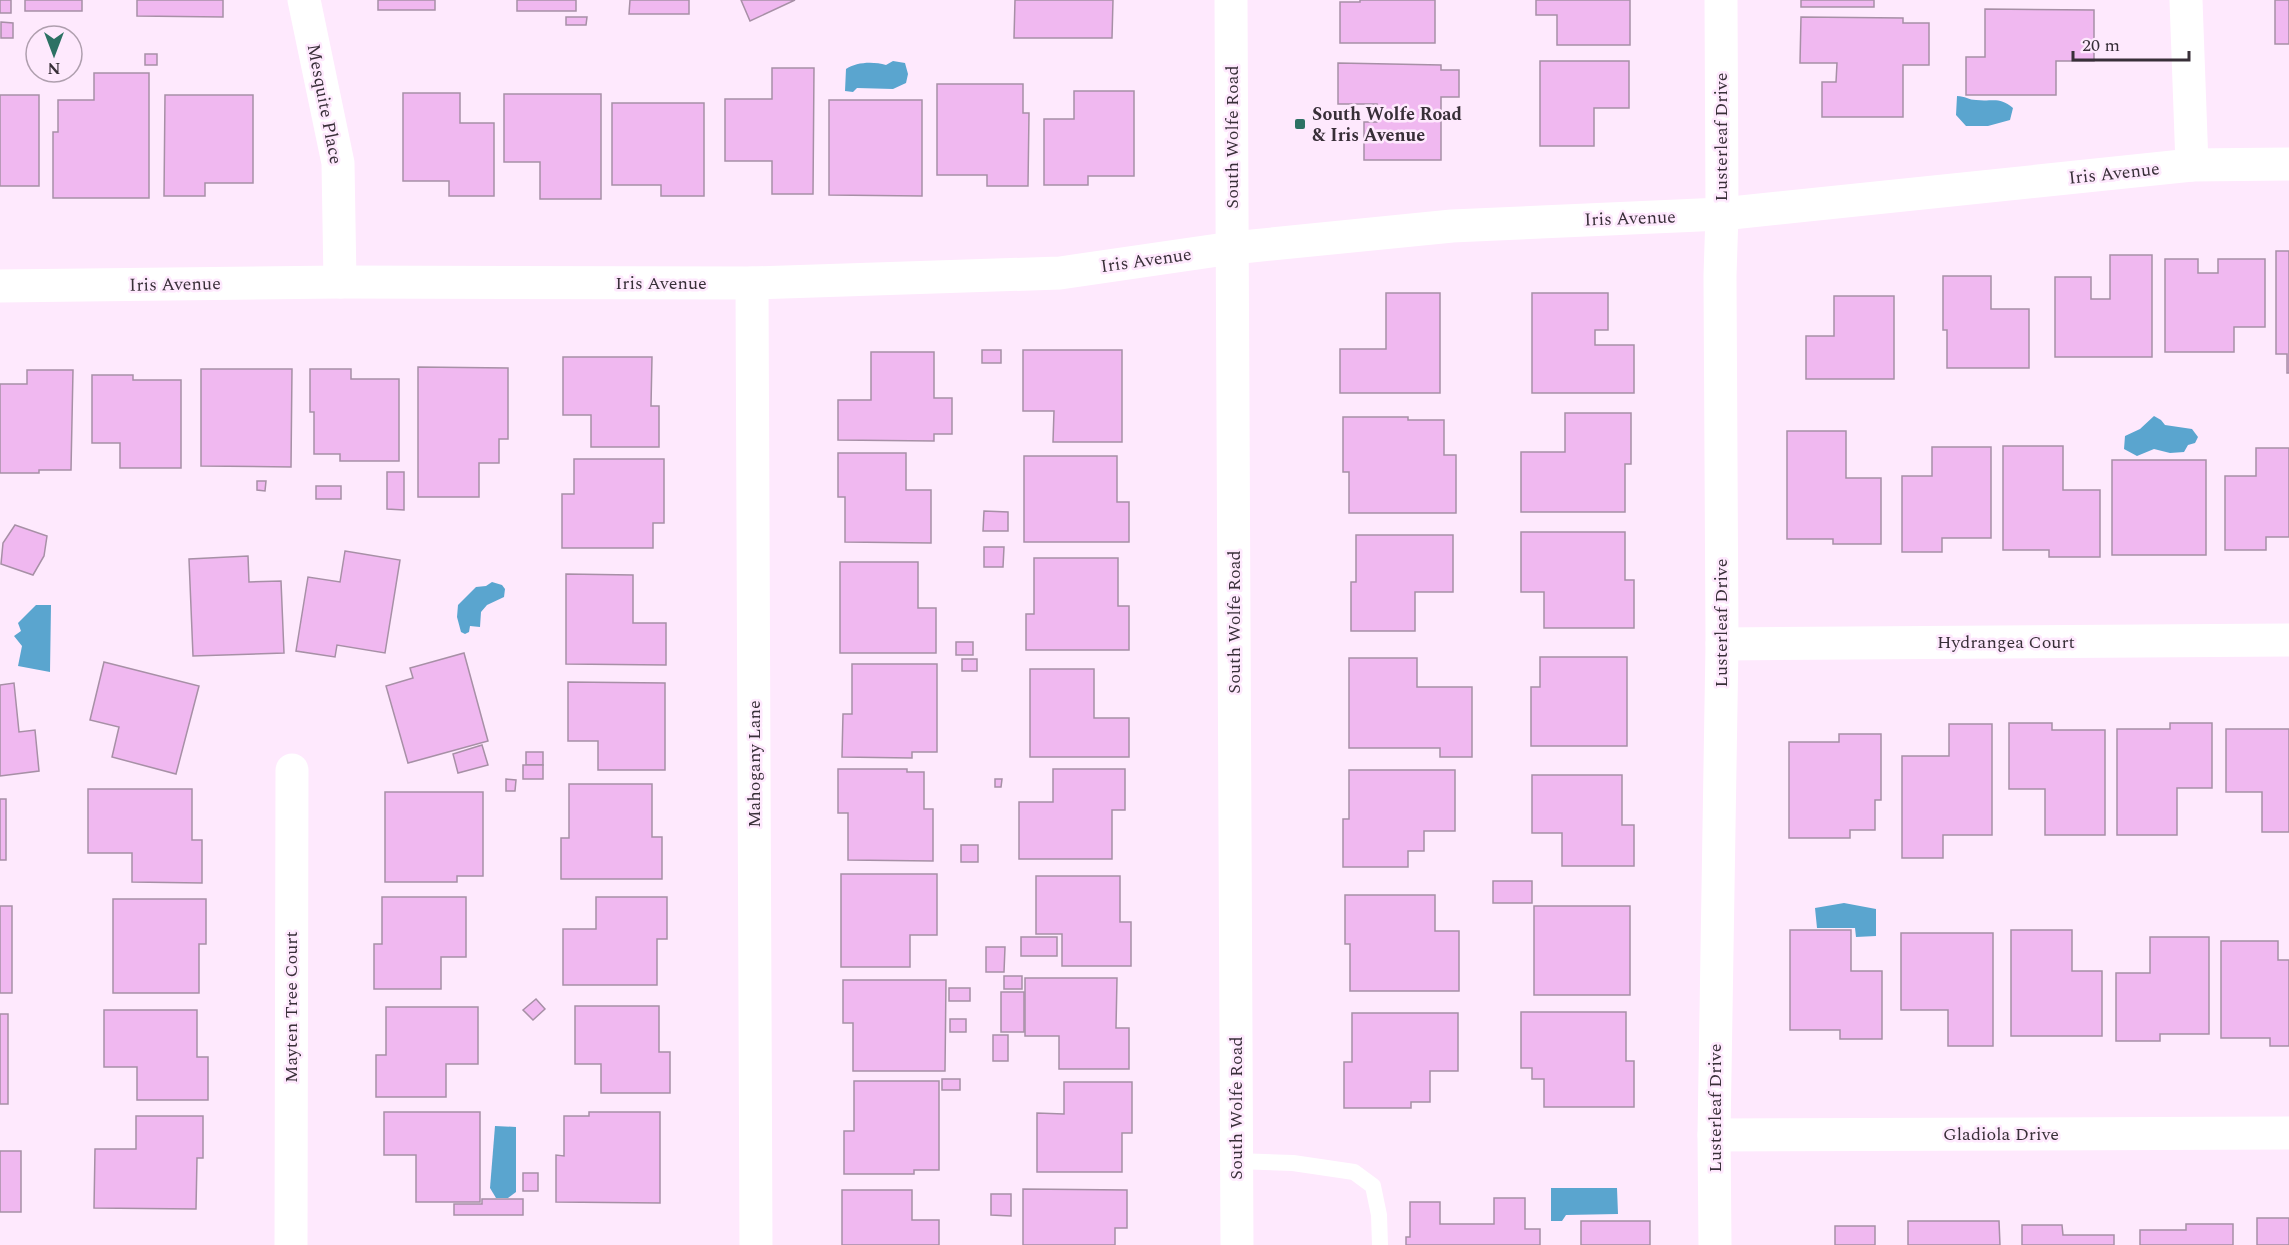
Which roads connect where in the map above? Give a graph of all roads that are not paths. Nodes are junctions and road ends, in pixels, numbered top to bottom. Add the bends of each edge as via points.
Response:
1 (304, 0) edge
2 (1231, 0) edge
3 (1721, 0) edge
4 (2186, 0) edge
5 (2289, 164) edge
6 (2192, 165) junction
7 (1722, 214) junction
8 (1232, 248) junction
9 (340, 282) junction
10 (752, 283) junction
11 (0, 286) edge
12 (2289, 640) edge
13 (1722, 644) junction
14 (292, 770) dead end
15 (2289, 1133) edge
16 (1714, 1135) junction
17 (1236, 1161) junction
18 (291, 1245) edge
19 (756, 1245) edge
20 (1237, 1245) edge
21 (1380, 1245) edge
22 (1715, 1245) edge

1 - 9 street, Mesquite Place via 338,163
2 - 8 street, South Wolfe Road
3 - 7 street, Lusterleaf Drive
4 - 6 street
5 - 6 street, Iris Avenue
6 - 7 street, Iris Avenue
7 - 8 street, Iris Avenue via 1452,226
7 - 13 street, Lusterleaf Drive
8 - 10 street, Iris Avenue via 1060,273
8 - 17 street, South Wolfe Road
9 - 10 street, Iris Avenue
9 - 11 street, Iris Avenue
10 - 19 street, Mahogany Lane
12 - 13 street, Hydrangea Court
13 - 16 street, Lusterleaf Drive
14 - 18 street, Mayten Tree Court
15 - 16 street, Gladiola Drive
16 - 22 street, Lusterleaf Drive
17 - 20 street, South Wolfe Road
17 - 21 lane via 1293,1163 1354,1172 1373,1186

